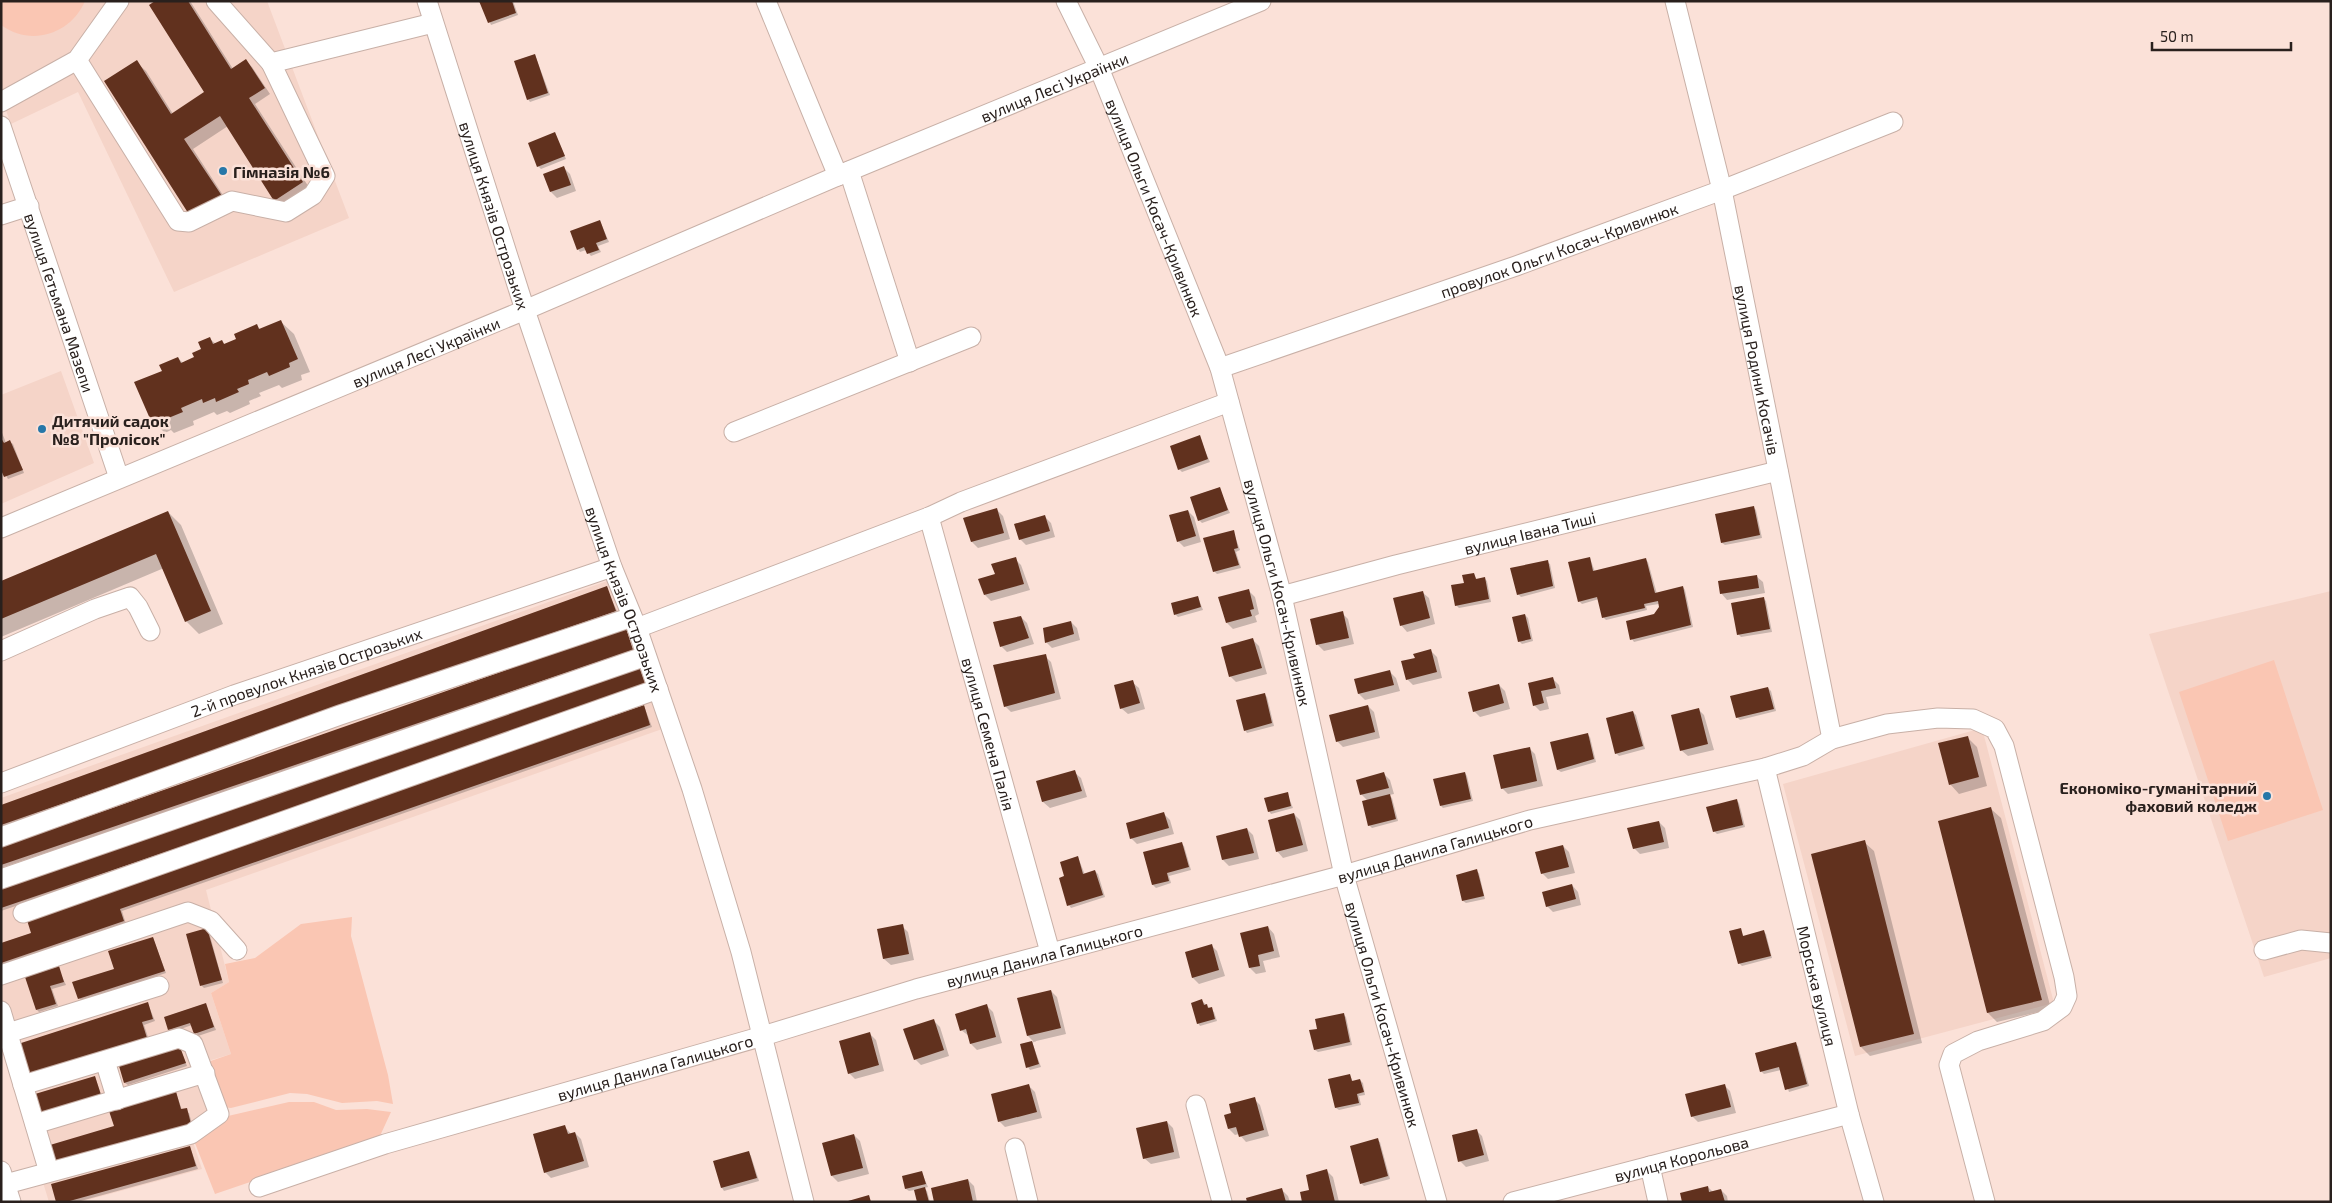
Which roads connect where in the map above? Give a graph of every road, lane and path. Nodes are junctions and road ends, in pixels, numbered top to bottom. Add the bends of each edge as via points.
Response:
1 (120, 1) edge
2 (216, 1) edge
3 (766, 1) edge
4 (1066, 1) edge
5 (1261, 1) edge
6 (1675, 1) edge
7 (432, 8) edge
8 (76, 60) junction
9 (271, 63) junction
10 (1099, 68) junction
11 (1, 102) edge
12 (1893, 122) dead end
13 (1, 126) edge
14 (844, 174) junction
15 (1722, 190) junction
16 (29, 206) junction
17 (1, 215) edge
18 (526, 310) junction
19 (971, 337) dead end
20 (910, 362) junction
21 (1220, 368) junction
22 (1229, 402) junction
23 (734, 432) dead end
24 (1778, 472) junction
25 (119, 478) junction
26 (929, 517) junction
27 (1, 528) edge
28 (612, 567) junction
29 (1282, 596) junction
30 (634, 622) junction
31 (150, 631) dead end
32 (1, 651) edge
33 (646, 656) junction
34 (658, 689) junction
35 (1832, 739) junction
36 (1766, 768) junction
37 (1, 783) edge
38 (1, 837) edge
39 (1344, 875) junction
40 (1, 879) edge
41 (23, 913) dead end
42 (2331, 944) edge
43 (236, 950) dead end
44 (2264, 950) dead end
45 (1050, 952) junction
46 (1, 975) edge
47 (160, 986) dead end
48 (1, 1012) edge
49 (8, 1033) junction
50 (762, 1036) junction
51 (105, 1061) junction
52 (204, 1073) junction
53 (23, 1085) junction
54 (117, 1100) junction
55 (1196, 1105) dead end
56 (1849, 1114) junction
57 (35, 1124) junction
58 (1015, 1148) dead end
59 (1650, 1166) junction
60 (49, 1172) junction
61 (6, 1186) edge
62 (258, 1188) dead end
63 (804, 1202) edge
64 (1028, 1202) edge
65 (1222, 1202) edge
66 (1437, 1202) edge
67 (1514, 1202) edge
68 (1658, 1202) edge
69 (1874, 1202) edge
70 (1985, 1202) edge

1 - 8 street
2 - 9 street
3 - 14 street
4 - 10 street, вулиця Ольги Косач-Кривинюк
5 - 10 street, вулиця Лесі Українки
6 - 15 street, вулиця Родини Косачів
7 - 9 street
7 - 18 street, вулиця Князів Острозьких
8 - 9 street via 178,221 189,222 232,200 286,212 313,195 325,176
8 - 11 street
10 - 14 street, вулиця Лесі Українки
10 - 21 street, вулиця Ольги Косач-Кривинюк
12 - 15 street, провулок Ольги Косач-Кривинюк
13 - 16 street, вулиця Гетьмана Мазепи
14 - 18 street, вулиця Лесі Українки
14 - 20 street
15 - 21 street, провулок Ольги Косач-Кривинюк via 1516,266
15 - 24 street, вулиця Родини Косачів
16 - 17 street
16 - 25 street, вулиця Гетьмана Мазепи
18 - 25 street, вулиця Лесі Українки
18 - 28 street, вулиця Князів Острозьких
19 - 20 street
20 - 23 street
21 - 22 street, вулиця Ольги Косач-Кривинюк
22 - 26 street via 961,502
22 - 29 street, вулиця Ольги Косач-Кривинюк
24 - 29 street, вулиця Івана Тиші
24 - 35 street, вулиця Родини Косачів
25 - 27 street, вулиця Лесі Українки
26 - 30 street
26 - 45 street, вулиця Семена Палія
28 - 30 street, вулиця Князів Острозьких
28 - 37 street, 2-й провулок Князів Острозьких via 234,695
29 - 39 street, вулиця Ольги Косач-Кривинюк
30 - 33 street, вулиця Князів Острозьких
30 - 38 street via 340,715
31 - 32 street via 130,597
33 - 34 street, вулиця Князів Острозьких
33 - 40 street
34 - 41 street
34 - 50 street, вулиця Князів Острозьких via 741,952
35 - 36 street, вулиця Данила Галицького via 1803,756
35 - 70 street, вулиця Данила Галицького via 1887,724 1956,718 1973,719 1995,729 2004,746 2067,996 2062,1007 2043,1021 1978,1041 1953,1054 1949,1065
36 - 39 street, вулиця Данила Галицького via 1530,820
36 - 56 street, Морська вулиця
39 - 45 street, вулиця Данила Галицького
39 - 66 street, вулиця Ольги Косач-Кривинюк
42 - 44 street via 2301,940
43 - 46 street via 211,921 188,912
45 - 50 street, вулиця Данила Галицького
47 - 49 street
48 - 49 street
49 - 53 street
50 - 62 street, вулиця Данила Галицького via 385,1144
50 - 63 street, вулиця Князів Острозьких
51 - 52 street via 179,1038 193,1044
51 - 53 street
51 - 54 street
52 - 54 street
52 - 60 street via 219,1114 190,1134
53 - 57 street
54 - 57 street
55 - 65 street
56 - 59 street, вулиця Корольова
56 - 69 street, Морська вулиця
57 - 60 street
58 - 64 street
59 - 67 street, вулиця Корольова
59 - 68 street
60 - 61 street

